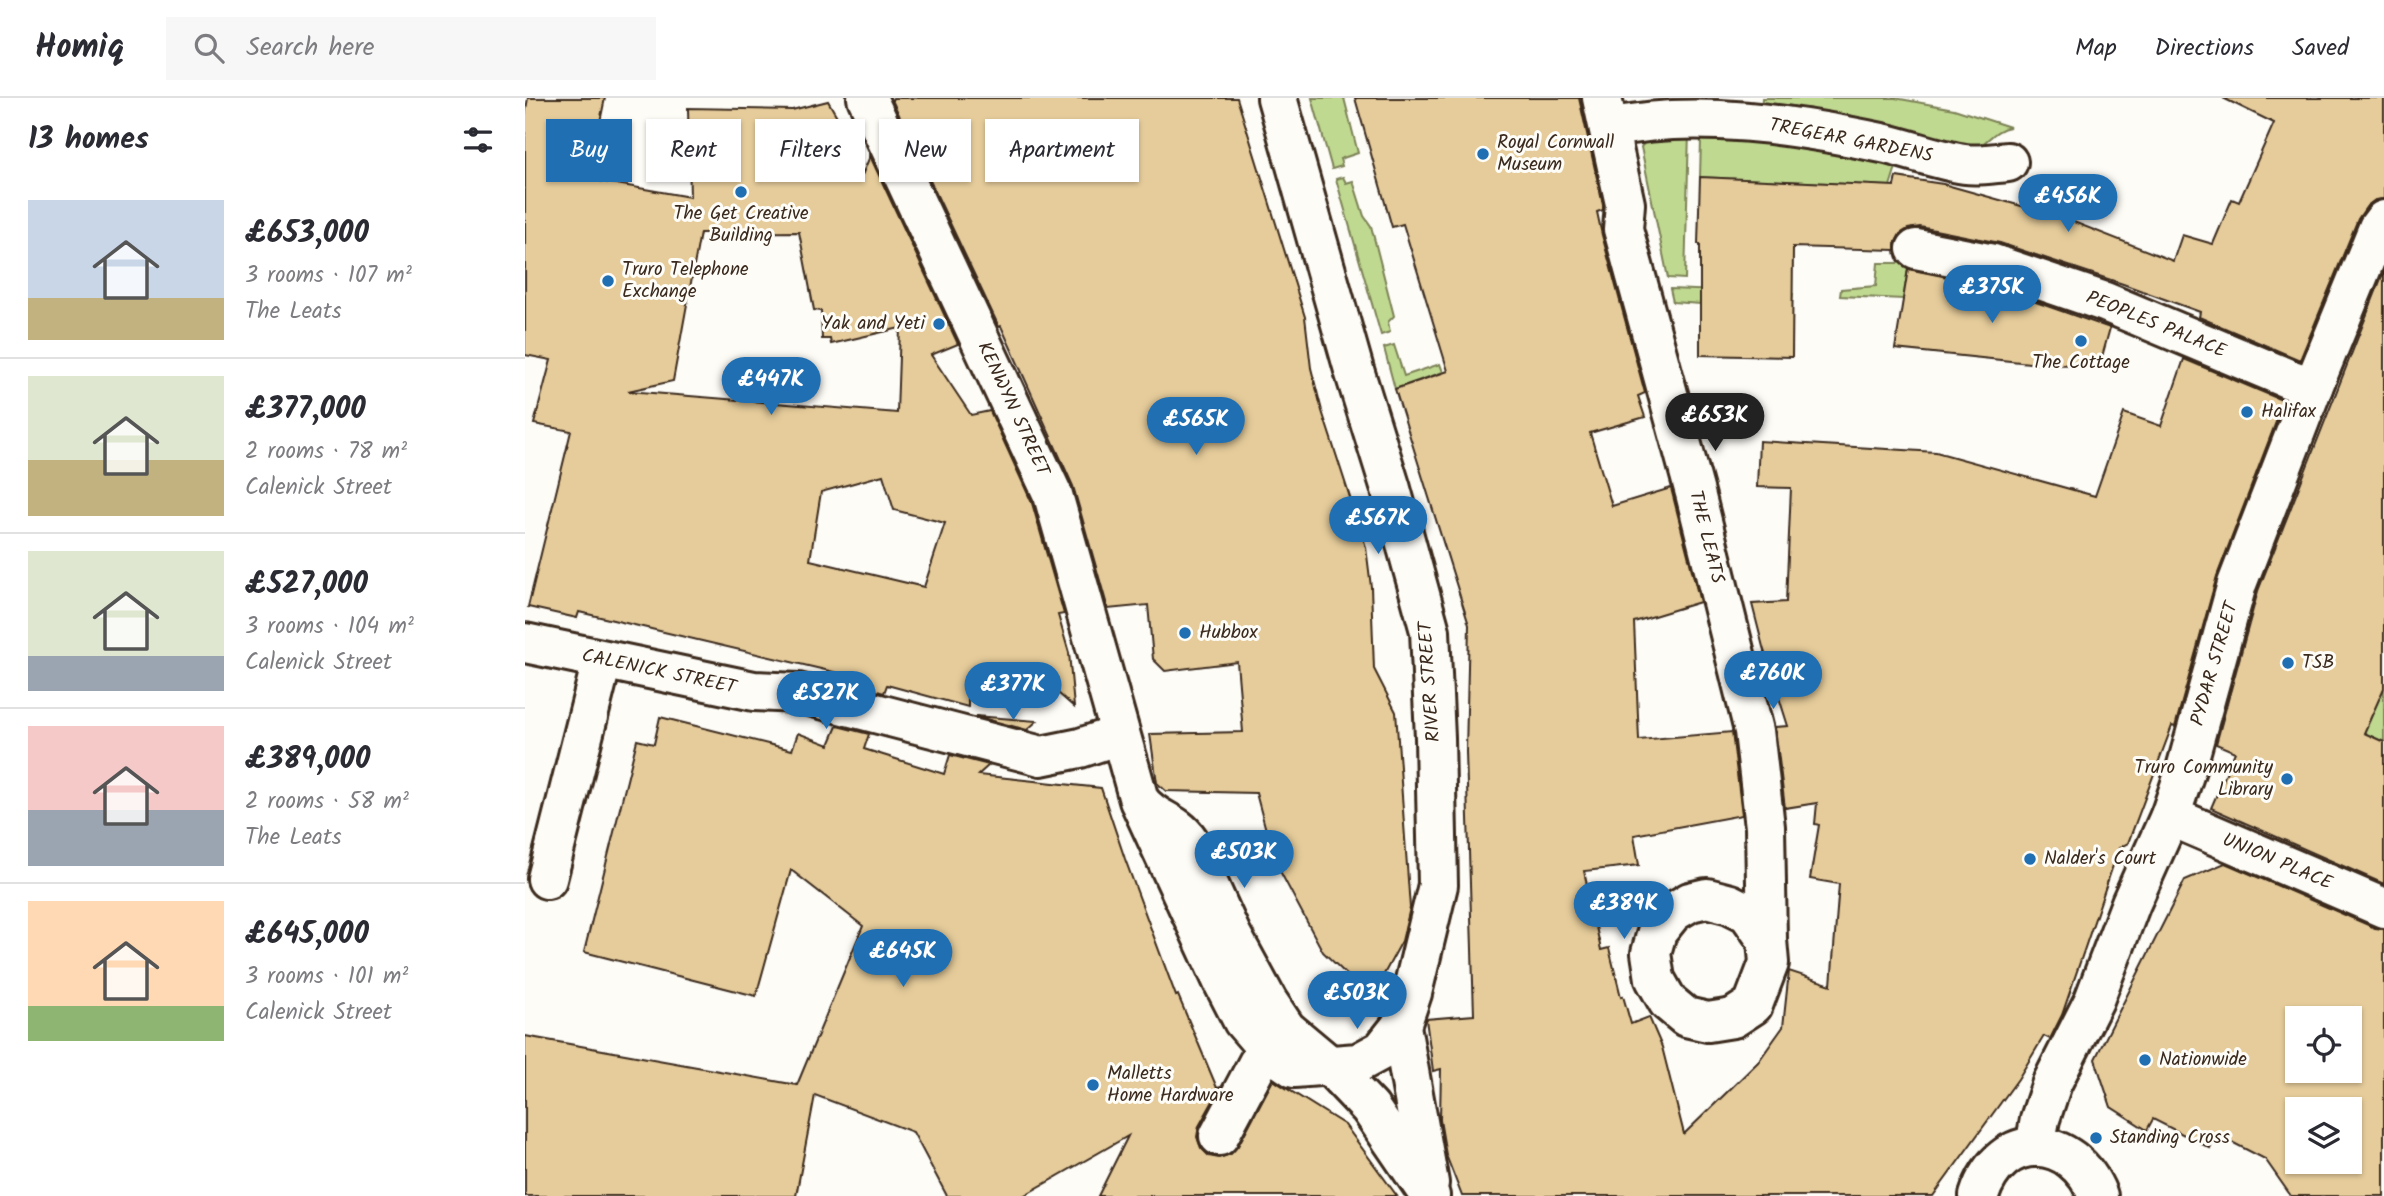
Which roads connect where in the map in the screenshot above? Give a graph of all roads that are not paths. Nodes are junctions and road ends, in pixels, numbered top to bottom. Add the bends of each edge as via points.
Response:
1 (867, 98) edge
2 (1277, 98) edge
3 (1606, 113) edge
4 (2008, 162) dead end
5 (2384, 220) edge
6 (1916, 249) dead end
7 (2312, 387) junction
8 (525, 643) edge
9 (602, 661) junction
10 (1119, 735) junction
11 (2170, 816) junction
12 (547, 879) dead end
13 (2384, 908) edge
14 (1766, 940) dead end
15 (1401, 1026) junction
16 (1277, 1039) junction
17 (1329, 1065) junction
18 (1219, 1136) dead end
19 (2035, 1147) junction
20 (1431, 1196) edge
21 (1979, 1196) edge
22 (2098, 1196) edge

1 - 10 street, KENWYN STREET via 1053,495
2 - 15 street, RIVER STREET via 1430,631 1438,885
3 - 4 street, TREGEAR GARDENS via 1630,124 1730,121 1881,143 1967,164
3 - 14 street, THE LEATS via 1625,204 1623,229 1754,731 1765,827
5 - 7 street, PYDAR STREET
6 - 7 street, PEOPLES PALACE via 1993,264 2092,298
7 - 11 street, PYDAR STREET via 2237,584
8 - 9 street, CALENICK STREET
9 - 10 street, CALENICK STREET via 754,691 798,693 1041,756
9 - 12 street
10 - 16 street, KENWYN STREET via 1139,800 1148,812 1182,830 1189,841 1268,1002
11 - 13 street, UNION PLACE
11 - 19 street, PYDAR STREET via 2094,1000 2052,1083
15 - 17 street via 1372,1056 1358,1063
15 - 20 street, RIVER STREET
16 - 17 street
16 - 18 street via 1258,1063
17 - 20 street via 1370,1108
19 - 21 street via 2007,1154 1990,1170
19 - 22 street via 2059,1152 2080,1164

